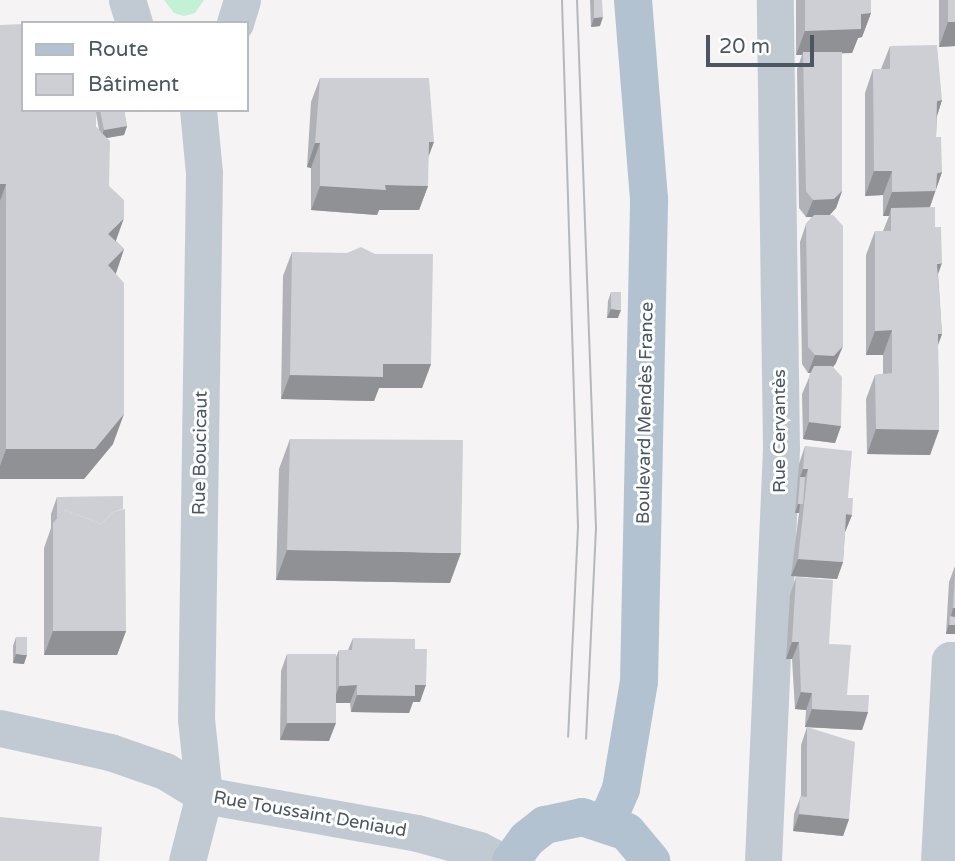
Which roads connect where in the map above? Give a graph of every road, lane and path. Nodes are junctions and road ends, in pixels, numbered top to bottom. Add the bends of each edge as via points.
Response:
1 (127, 0) edge
2 (242, 0) edge
3 (634, 0) edge
4 (775, 0) edge
5 (133, 21) edge
6 (236, 21) edge
7 (198, 112) edge
8 (952, 660) edge
9 (0, 728) edge
10 (204, 795) junction
11 (607, 822) junction
12 (187, 861) edge
13 (501, 861) edge
14 (511, 861) edge
15 (651, 861) edge
16 (763, 861) edge
17 (939, 861) edge

1 - 5 street
2 - 6 street
3 - 11 main road, Boulevard Mendès France via 649,199 639,682 621,789
4 - 16 street, Rue Cervantès via 781,448
7 - 10 street, Rue Boucicaut via 204,173 196,719
8 - 17 street
9 - 10 street, Rue Toussaint Deniaud via 110,751 165,771
10 - 12 street
10 - 13 street, Rue Toussaint Deniaud via 417,833
11 - 14 main road via 582,817 545,825
11 - 15 main road via 635,839

